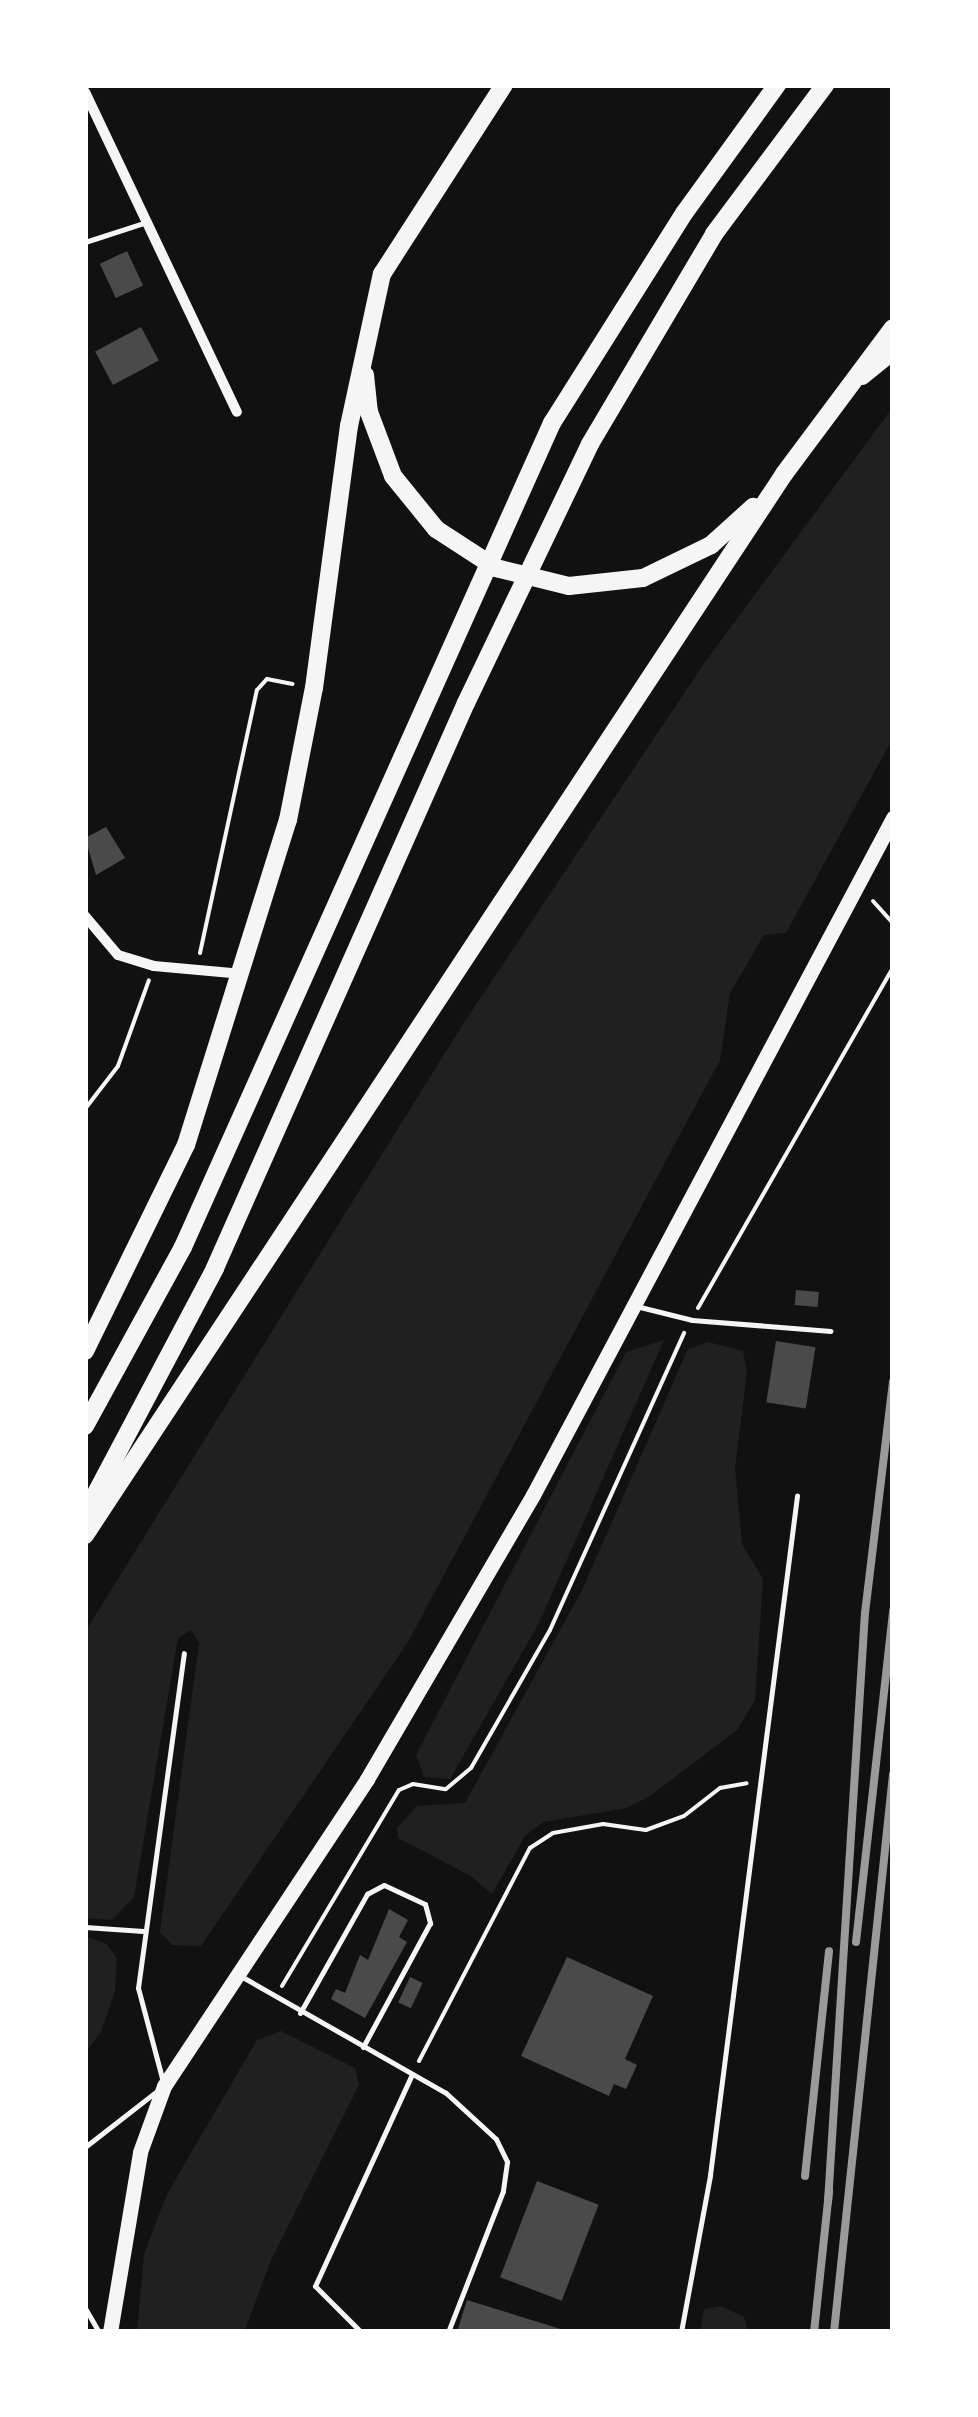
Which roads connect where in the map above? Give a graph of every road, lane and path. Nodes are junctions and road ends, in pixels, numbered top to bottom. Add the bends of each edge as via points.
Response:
1 (504, 85) edge
2 (777, 85) edge
3 (825, 85) edge
4 (85, 92) edge
5 (149, 222) junction
6 (85, 242) edge
7 (372, 312) junction
8 (893, 328) edge
9 (893, 352) edge
10 (848, 389) junction
11 (237, 412) dead end
12 (784, 474) junction
13 (314, 688) junction
14 (893, 818) edge
15 (857, 883) junction
16 (85, 916) edge
17 (893, 923) edge
18 (200, 954) dead end
19 (154, 966) junction
20 (893, 967) edge
21 (243, 974) junction
22 (85, 1109) edge
23 (633, 1305) junction
24 (692, 1320) junction
25 (831, 1331) dead end
26 (85, 1352) edge
27 (85, 1426) edge
28 (797, 1496) dead end
29 (85, 1514) edge
30 (85, 1535) edge
31 (184, 1653) dead end
32 (762, 1782) junction
33 (85, 1927) edge
34 (143, 1931) junction
35 (238, 1974) junction
36 (275, 1998) junction
37 (300, 2014) junction
38 (362, 2048) junction
39 (412, 2074) junction
40 (164, 2086) junction
41 (85, 2147) edge
42 (85, 2308) edge
43 (99, 2332) edge
44 (110, 2332) edge
45 (361, 2332) edge
46 (448, 2332) edge
47 (680, 2332) edge

1 - 7 highway via 403,232
2 - 27 highway via 684,212 552,423 182,1247
3 - 29 highway via 714,234 590,444 466,703 215,1268
4 - 5 street
5 - 6 lane
5 - 11 street
7 - 12 highway via 369,412 393,476 436,529 496,568 569,586 643,578 711,545
7 - 13 highway via 348,426
8 - 10 highway
9 - 10 main road
10 - 12 highway
12 - 30 highway
13 - 18 path via 268,679 257,690
13 - 21 highway via 288,820
14 - 15 main road
15 - 17 path
15 - 23 main road
16 - 19 street via 118,955
19 - 21 street
19 - 22 path via 118,1066
20 - 24 path
21 - 26 highway via 186,1145
23 - 24 lane
23 - 35 main road via 533,1495 368,1779
24 - 25 lane
24 - 36 path via 667,1362 550,1630 471,1768 446,1789 413,1784 398,1790
28 - 32 lane
31 - 34 lane
32 - 39 path via 720,1788 684,1816 646,1830 603,1824 553,1834 530,1848
32 - 47 lane via 710,2175
33 - 34 lane
34 - 40 lane via 138,1988
35 - 36 lane
35 - 40 main road
36 - 37 lane
37 - 38 lane
37 - 38 lane via 367,1894 384,1885 425,1904 430,1923
38 - 39 lane
39 - 45 lane via 315,2286
39 - 46 lane via 496,2139 506,2162 503,2191
40 - 41 lane
40 - 44 main road via 140,2152
42 - 43 lane

